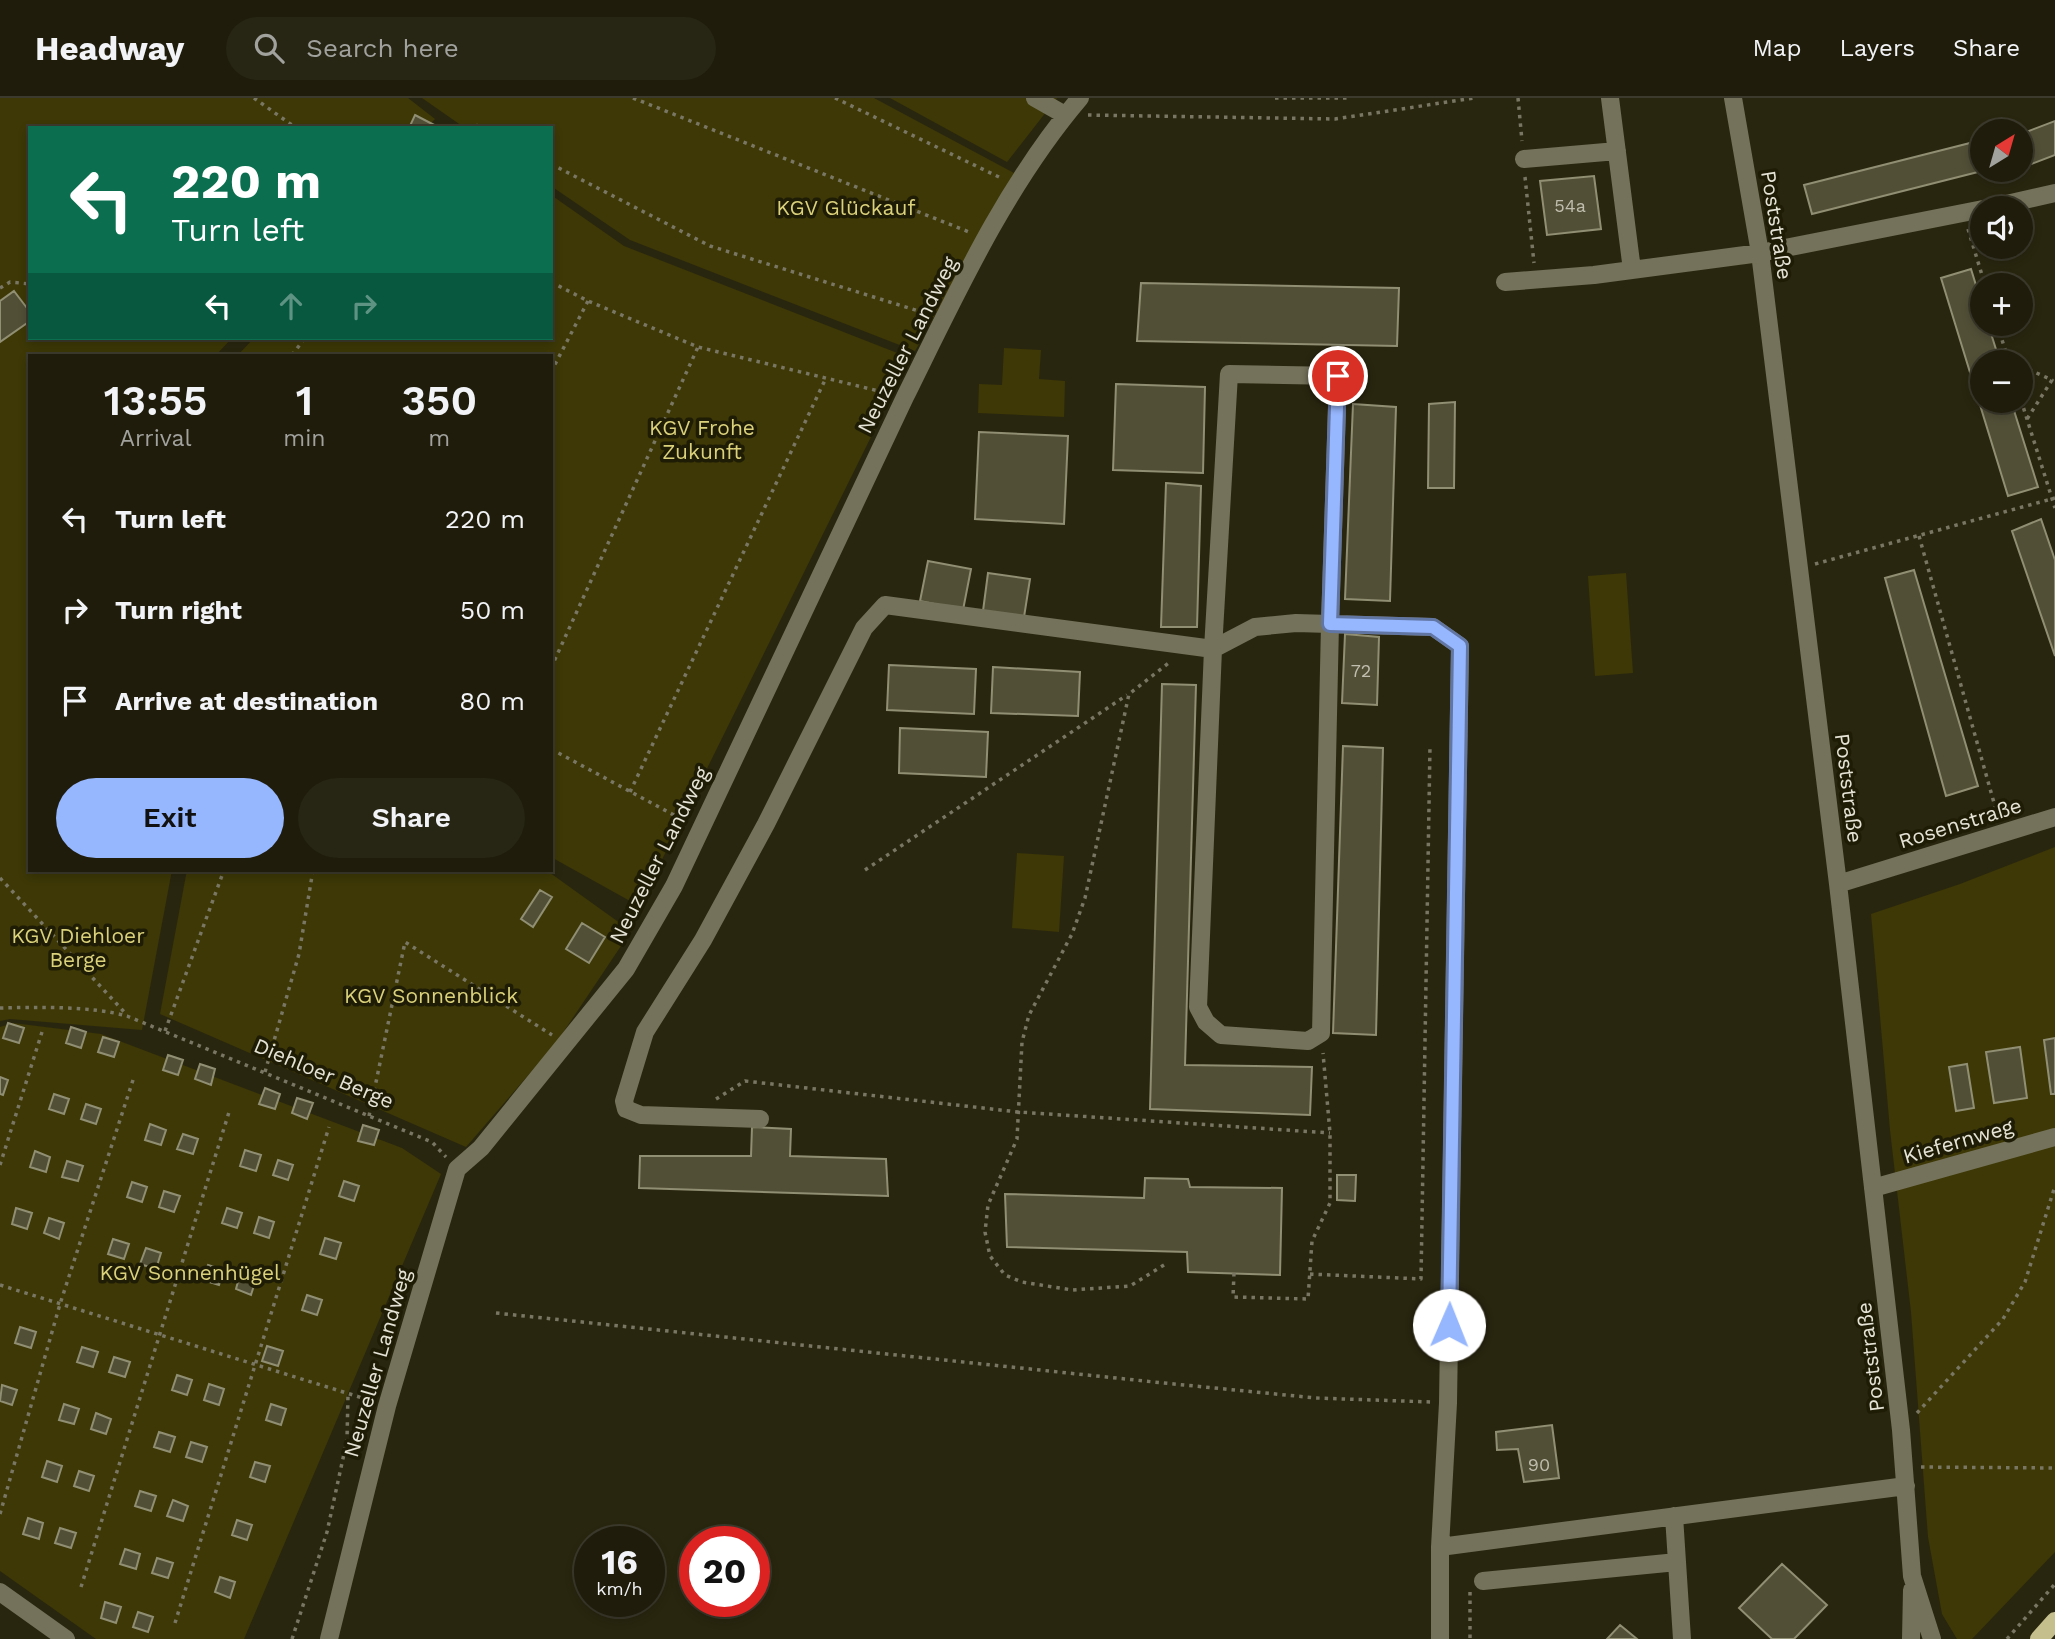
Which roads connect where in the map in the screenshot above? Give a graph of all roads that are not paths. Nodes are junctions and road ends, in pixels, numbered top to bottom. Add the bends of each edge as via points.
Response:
1 (1035, 98) edge
2 (1080, 98) edge
3 (1610, 98) edge
4 (1733, 98) edge
5 (1065, 115) junction
6 (1616, 151) junction
7 (1524, 159) road end
8 (2055, 193) edge
9 (2033, 198) edge
10 (1970, 212) edge
11 (1760, 253) junction
12 (1632, 270) junction
13 (1505, 282) dead end
14 (1330, 624) junction
15 (1213, 649) junction
16 (2055, 817) edge
17 (1838, 884) junction
18 (760, 1119) dead end
19 (2055, 1136) edge
20 (1873, 1188) junction
21 (1906, 1486) junction
22 (1674, 1516) junction
23 (1440, 1547) junction
24 (1677, 1562) junction
25 (1912, 1576) junction
26 (1483, 1581) dead end
27 (0, 1592) edge
28 (2055, 1621) edge
29 (1681, 1638) edge
30 (66, 1639) edge
31 (329, 1639) edge
32 (1440, 1639) edge
33 (1911, 1639) edge
34 (1933, 1639) edge
35 (2039, 1639) edge

1 - 5 street
2 - 5 street, Neuzeller Landweg
3 - 6 street
4 - 11 street, Poststraße
5 - 31 street, Neuzeller Landweg via 1016,185 944,319 674,886 626,969 481,1148 457,1169 387,1406
6 - 7 street
6 - 12 street
8 - 9 street
10 - 11 street
11 - 12 street
11 - 17 street, Poststraße
12 - 13 street
14 - 15 street via 1255,627
14 - 15 street via 1338,376 1229,374
14 - 15 street via 1321,1033 1308,1041 1222,1035 1206,1022 1198,1007
14 - 23 street via 1433,627 1460,646 1448,1402
15 - 18 street via 885,605 864,628 766,824 703,940 645,1032 624,1101 626,1109 641,1115
16 - 17 street, Rosenstraße
17 - 20 street, Poststraße
19 - 20 street, Kiefernweg
20 - 21 street, Poststraße
21 - 22 street
21 - 25 street, Poststraße
22 - 23 street
22 - 24 street
23 - 32 street
24 - 26 street
24 - 29 street
25 - 33 street
25 - 34 street, Poststraße
27 - 30 street
28 - 35 main road

